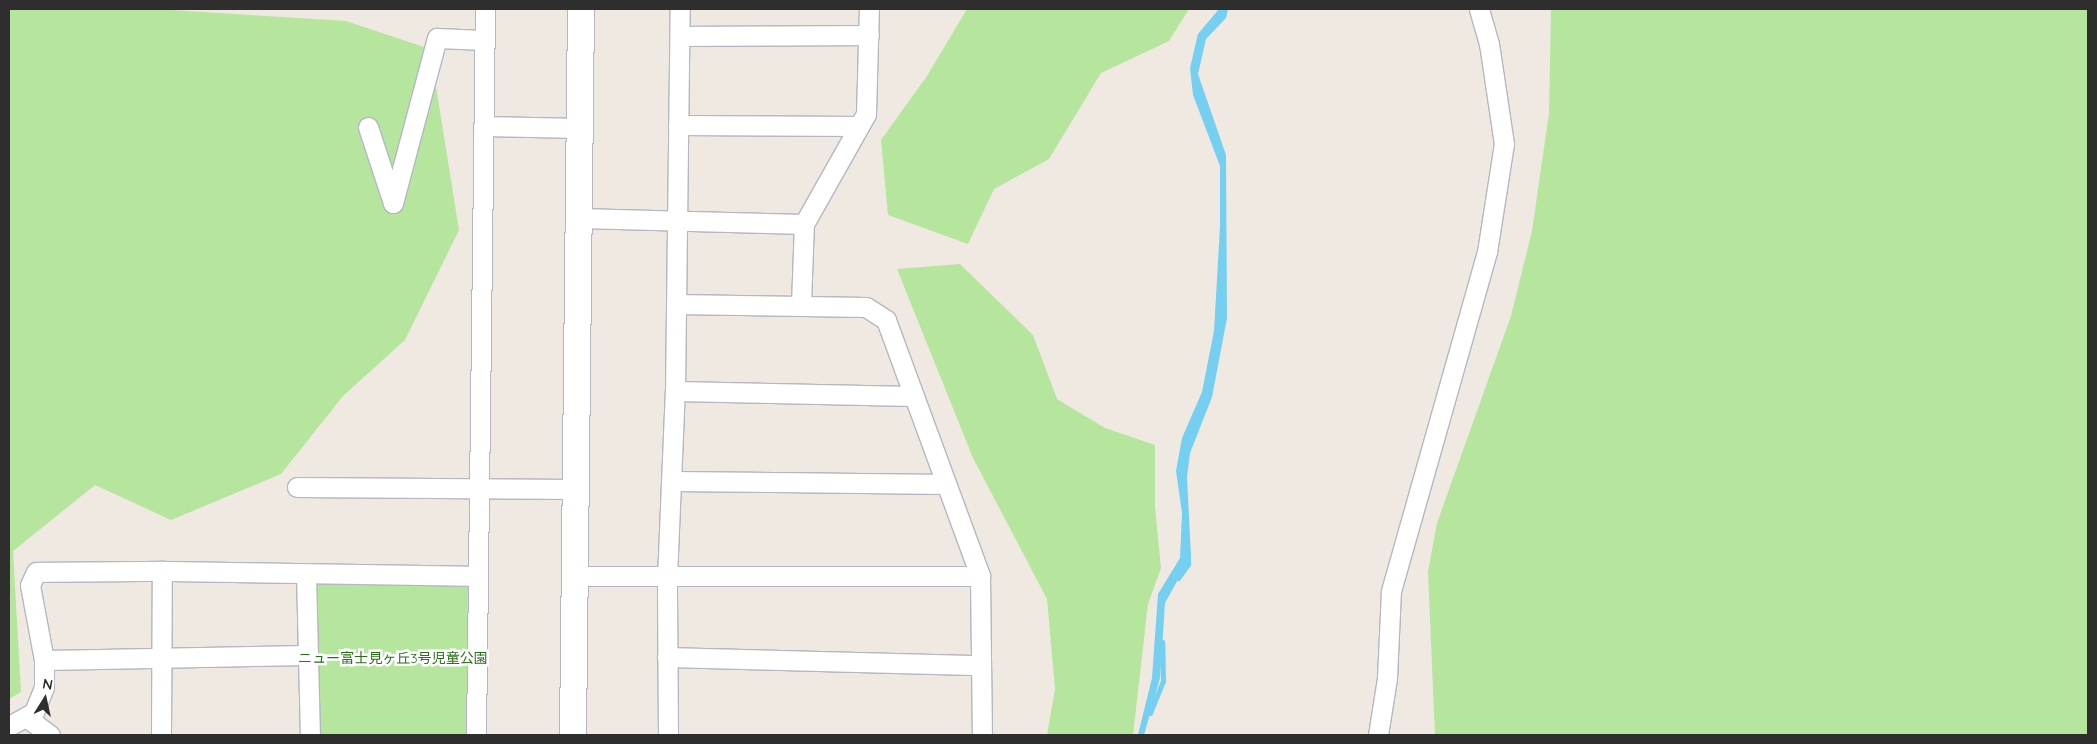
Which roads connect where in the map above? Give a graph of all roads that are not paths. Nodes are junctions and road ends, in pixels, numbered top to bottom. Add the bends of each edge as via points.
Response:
1 (485, 9) edge
2 (581, 9) edge
3 (680, 9) edge
4 (869, 9) edge
5 (1479, 9) edge
6 (869, 35) junction
7 (680, 36) junction
8 (484, 40) junction
9 (678, 125) junction
10 (483, 126) junction
11 (859, 126) junction
12 (368, 127) dead end
13 (580, 128) junction
14 (579, 218) junction
15 (677, 219) junction
16 (804, 224) junction
17 (676, 304) junction
18 (801, 304) junction
19 (675, 391) junction
20 (914, 396) junction
21 (671, 481) junction
22 (946, 484) junction
23 (297, 487) dead end
24 (478, 487) junction
25 (576, 489) junction
26 (162, 571) junction
27 (306, 574) junction
28 (477, 576) junction
29 (575, 576) junction
30 (980, 576) junction
31 (667, 578) junction
32 (308, 655) junction
33 (161, 657) junction
34 (667, 657) junction
35 (44, 660) junction
36 (981, 665) junction
37 (26, 717) junction
38 (9, 726) edge
39 (50, 735) edge
40 (161, 735) edge
41 (310, 735) edge
42 (476, 735) edge
43 (573, 735) edge
44 (668, 735) edge
45 (982, 735) edge
46 (1378, 735) edge

1 - 8 street
2 - 13 street
3 - 7 street
4 - 6 street
5 - 46 street via 1489,44 1504,144 1487,252 1391,591 1387,678
6 - 7 street
6 - 11 street via 869,92 866,114
7 - 9 street
8 - 10 street
8 - 12 street via 438,38 394,203
9 - 11 street
9 - 15 street
10 - 13 street
10 - 24 street
11 - 16 street
13 - 14 street
14 - 15 street
14 - 25 street
15 - 16 street
15 - 17 street
16 - 18 street
17 - 18 street
17 - 19 street
18 - 20 street via 866,308 886,320
19 - 20 street
19 - 21 street
20 - 22 street
21 - 22 street
21 - 31 street
22 - 30 street
23 - 24 street
24 - 25 street
24 - 28 street
25 - 29 street
26 - 27 street
26 - 33 street
26 - 35 street via 36,572 30,585
27 - 28 street
27 - 32 street
28 - 42 street
29 - 31 street
29 - 43 street
30 - 31 street
30 - 36 street
31 - 34 street
32 - 33 street
32 - 41 street
33 - 35 street
33 - 40 street
34 - 36 street
34 - 44 street
35 - 37 street via 44,687 34,712
36 - 45 street
37 - 38 street
37 - 39 street

